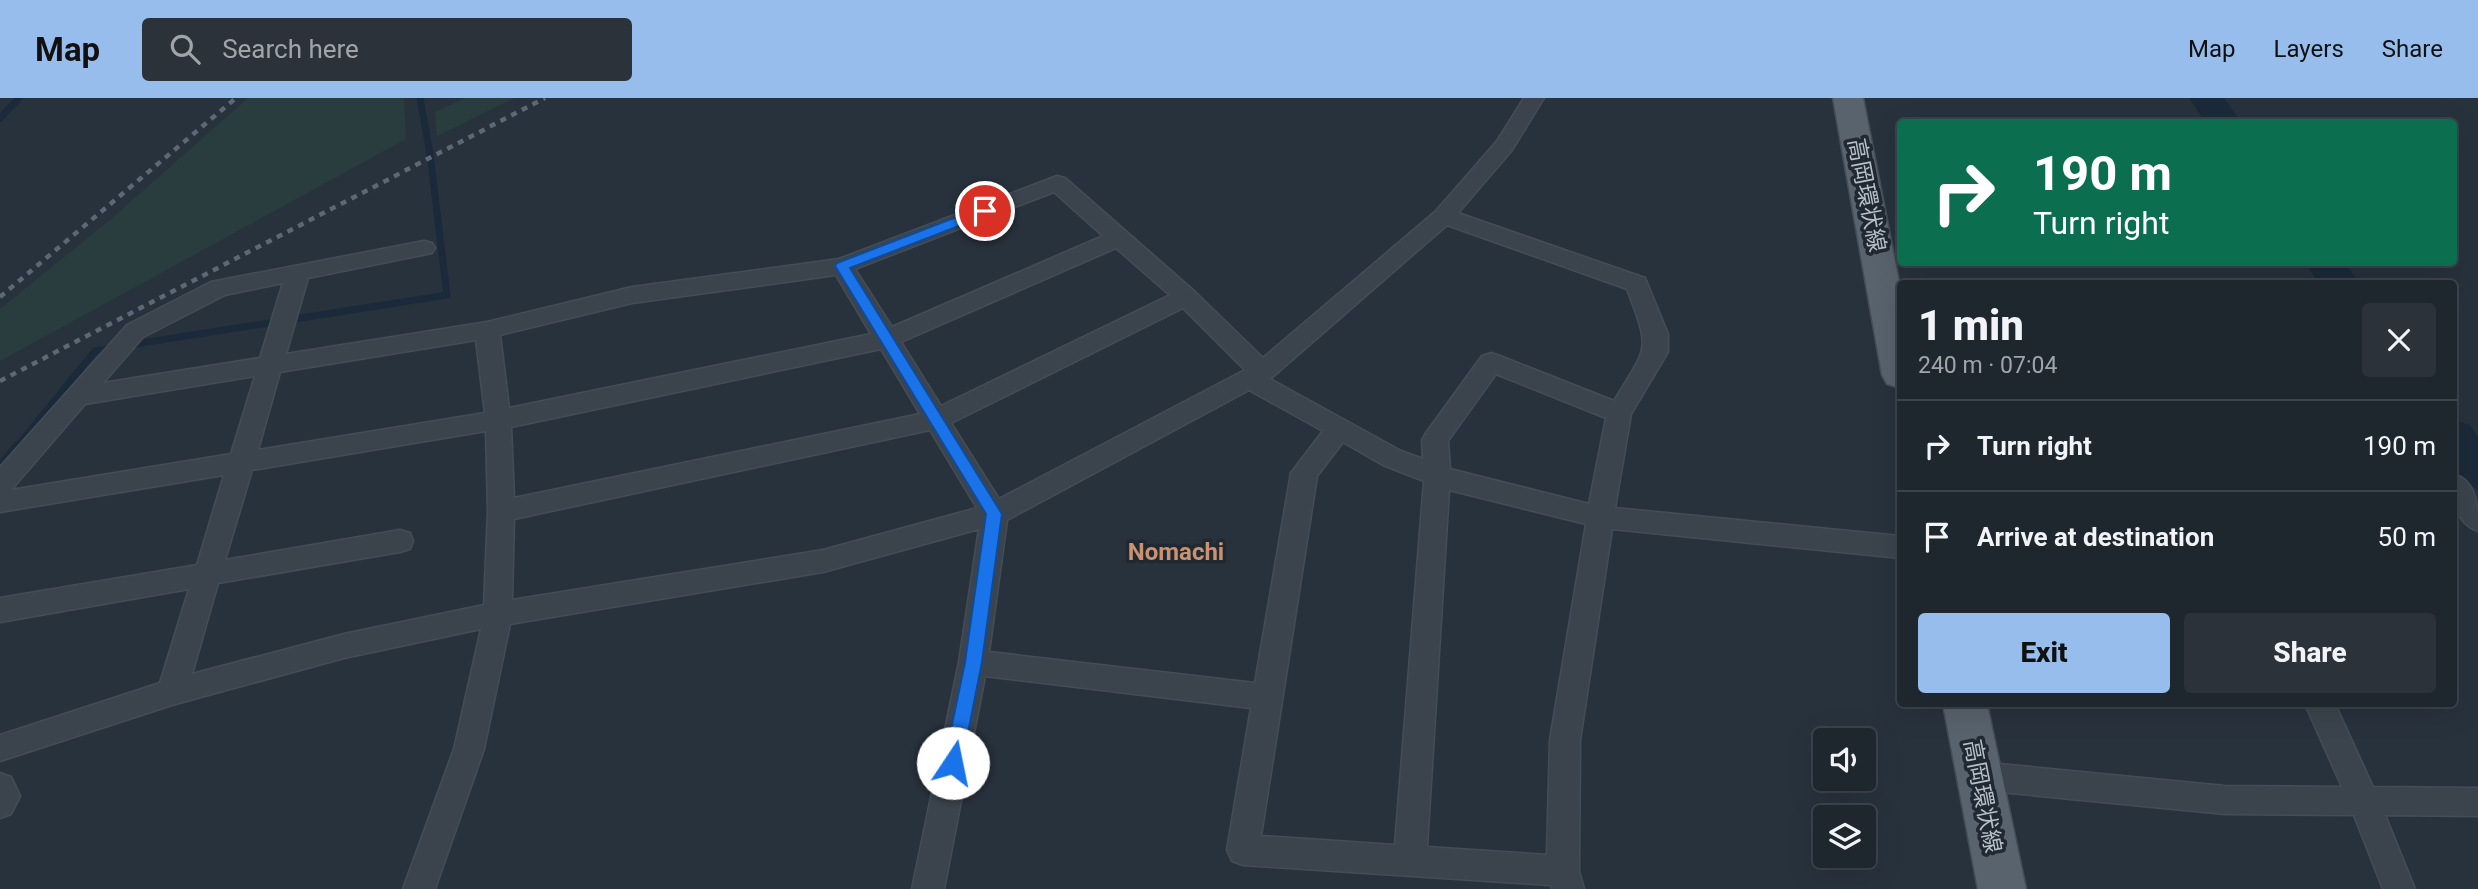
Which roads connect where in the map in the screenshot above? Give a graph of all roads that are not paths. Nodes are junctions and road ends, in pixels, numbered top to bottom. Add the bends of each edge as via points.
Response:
1 (1534, 98) edge
2 (1848, 98) edge
3 (1444, 216) junction
4 (1119, 238) junction
5 (424, 248) dead end
6 (842, 266) junction
7 (298, 273) junction
8 (1186, 297) junction
9 (487, 330) junction
10 (887, 339) junction
11 (1897, 359) edge
12 (270, 366) junction
13 (1256, 376) junction
14 (80, 396) junction
15 (1619, 413) junction
16 (498, 420) junction
17 (935, 420) junction
18 (56, 423) junction
19 (1339, 429) junction
20 (0, 455) edge
21 (239, 464) junction
22 (1437, 475) junction
23 (0, 485) edge
24 (2457, 488) edge
25 (0, 502) edge
26 (501, 511) junction
27 (994, 514) junction
28 (1600, 517) junction
29 (2478, 520) edge
30 (400, 541) dead end
31 (1897, 547) edge
32 (208, 576) junction
33 (0, 610) edge
34 (498, 614) junction
35 (973, 662) junction
36 (172, 692) junction
37 (1269, 697) junction
38 (1966, 707) edge
39 (2321, 707) edge
40 (0, 748) edge
41 (1979, 776) junction
42 (0, 787) edge
43 (2364, 802) junction
44 (2478, 802) edge
45 (0, 804) edge
46 (1410, 860) junction
47 (1565, 880) edge
48 (419, 889) edge
49 (928, 889) edge
50 (2002, 889) edge
51 (2399, 889) edge

1 - 3 street via 1504,145
2 - 11 main road, 高岡環状線
3 - 13 street
3 - 15 street via 1637,284 1656,334 1656,352
4 - 6 street via 1056,183
4 - 8 street
4 - 10 street
5 - 7 street
6 - 9 street via 632,295
6 - 10 street
7 - 12 street
7 - 14 street via 219,288 135,331
8 - 13 street
8 - 17 street
9 - 12 street
9 - 16 street
10 - 16 street
10 - 17 street
12 - 14 street
12 - 21 street
13 - 19 street
13 - 27 street
14 - 18 street
15 - 22 street via 1491,362 1435,440
15 - 28 street
16 - 21 street
16 - 26 street
17 - 26 street
17 - 27 street
18 - 20 street
18 - 23 street
19 - 22 street
19 - 37 street via 1304,473
21 - 25 street
21 - 32 street
22 - 28 street
22 - 46 street
24 - 29 street
26 - 34 street
27 - 34 street via 823,561
27 - 35 street
28 - 31 street
28 - 47 street via 1565,740
30 - 32 street
32 - 33 street
32 - 36 street
34 - 36 street via 344,646
34 - 48 street via 469,749
35 - 37 street
35 - 49 street
36 - 40 street
37 - 46 street via 1243,850
38 - 41 main road, 高岡環状線
39 - 43 street
41 - 43 street via 2225,800
41 - 50 main road, 高岡環状線
42 - 45 street via 5,796
43 - 44 street
43 - 51 street
46 - 47 street

